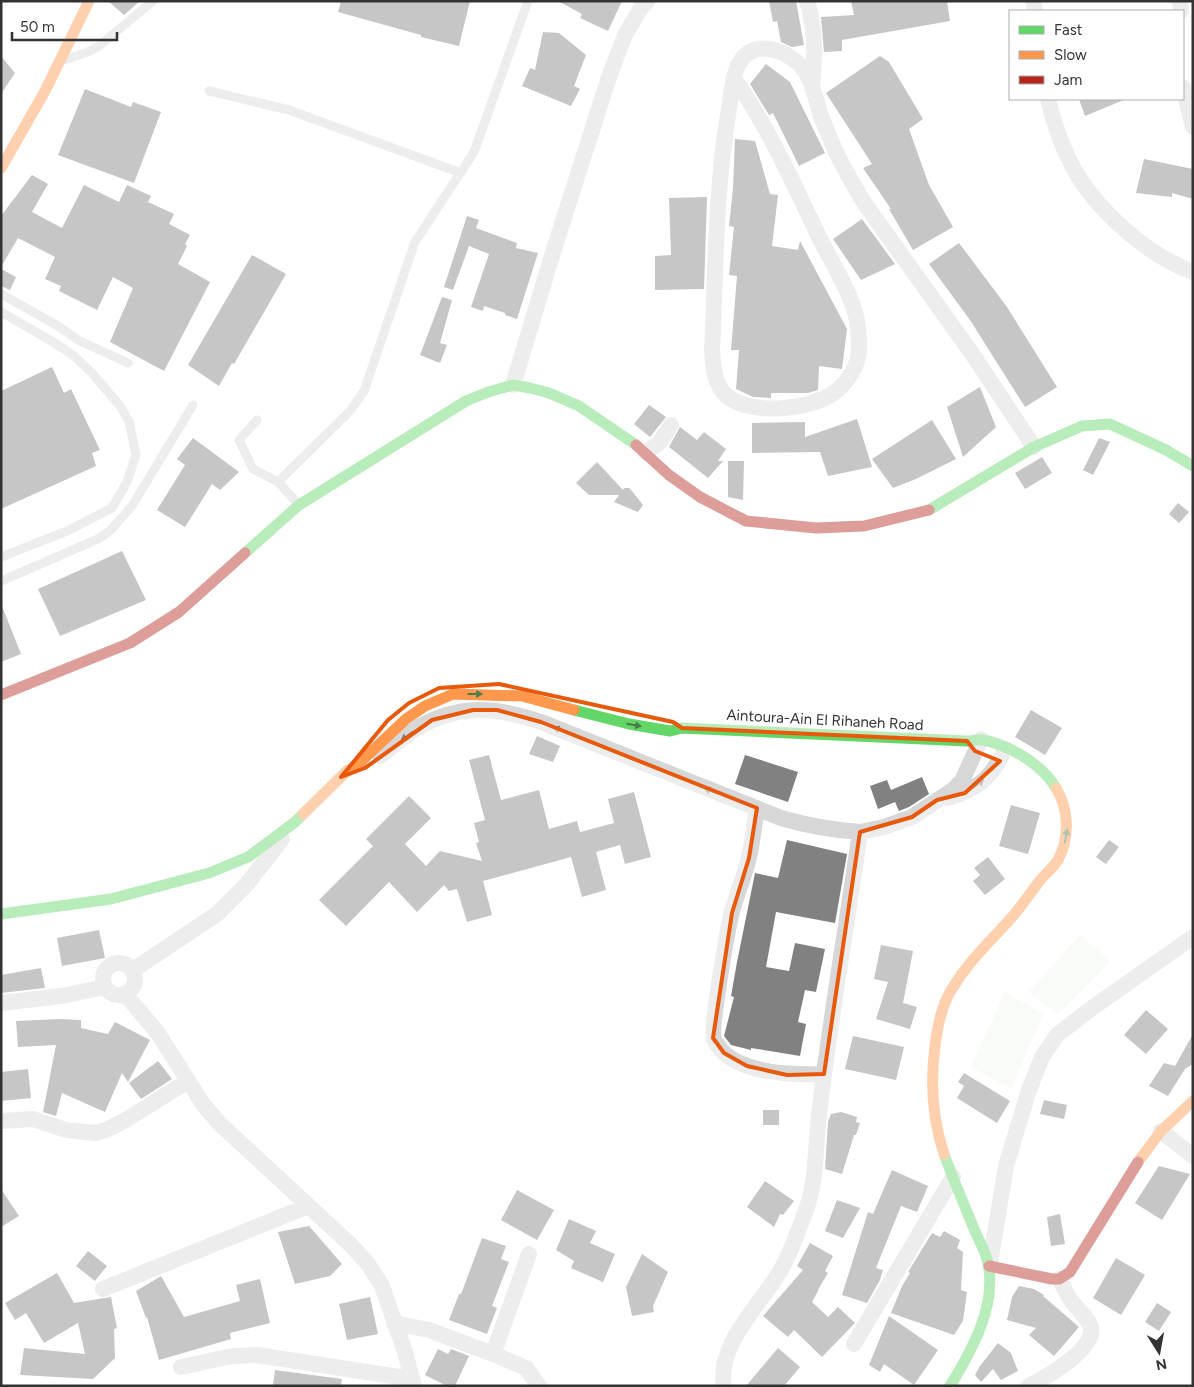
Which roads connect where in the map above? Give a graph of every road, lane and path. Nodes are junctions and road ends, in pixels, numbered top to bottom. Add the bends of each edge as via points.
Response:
1 (88, 1) edge
2 (153, 1) edge
3 (528, 1) edge
4 (807, 1) edge
5 (642, 3) edge
6 (60, 62) junction
7 (734, 78) junction
8 (812, 86) junction
9 (1184, 91) edge
10 (209, 92) dead end
11 (1048, 100) edge
12 (1193, 127) edge
13 (1, 168) edge
14 (461, 173) junction
15 (1193, 272) edge
16 (1, 294) edge
17 (1, 312) edge
18 (128, 363) dead end
19 (513, 385) junction
20 (194, 405) dead end
21 (257, 420) dead end
22 (671, 425) dead end
23 (1034, 447) junction
24 (646, 453) junction
25 (1193, 466) edge
26 (278, 482) junction
27 (299, 505) junction
28 (112, 508) junction
29 (124, 516) junction
30 (1, 557) edge
31 (1, 581) edge
32 (1, 695) edge
33 (989, 752) junction
34 (344, 773) junction
35 (937, 800) junction
36 (757, 808) junction
37 (295, 822) junction
38 (860, 832) junction
39 (1047, 854) dead end
40 (1042, 877) junction
41 (1, 914) edge
42 (1193, 937) edge
43 (133, 970) junction
44 (105, 987) junction
45 (126, 994) junction
46 (1, 1003) edge
47 (824, 1074) junction
48 (188, 1081) junction
49 (1193, 1101) edge
50 (1, 1121) edge
51 (1161, 1131) junction
52 (1193, 1156) edge
53 (953, 1176) junction
54 (308, 1206) junction
55 (529, 1254) dead end
56 (989, 1266) junction
57 (1059, 1279) junction
58 (103, 1289) dead end
59 (394, 1323) junction
60 (854, 1344) dead end
61 (493, 1354) junction
62 (181, 1367) dead end
63 (413, 1382) edge
64 (539, 1386) edge
65 (724, 1386) edge
66 (950, 1386) edge
67 (1029, 1386) edge

1 - 6 main road
2 - 6 lane via 94,49
3 - 14 lane via 474,152
4 - 8 street via 814,40
5 - 19 street via 610,74
6 - 13 main road
7 - 7 street via 720,171 713,367 721,388 736,401 758,408 796,407 835,392 851,373 860,343 856,319 846,291 774,141
7 - 8 street via 743,59 757,49 767,48 796,62 806,71
8 - 23 street via 822,118 849,179
9 - 12 street
10 - 14 lane via 289,110
11 - 15 street via 1063,147 1093,196 1148,248
14 - 26 lane via 415,242 364,391 350,411
16 - 18 lane via 78,340
17 - 28 lane via 74,356 105,388 129,421 136,456 127,482
19 - 24 main road via 578,406
19 - 27 main road via 466,401
20 - 29 lane
21 - 26 lane via 239,440 252,469
22 - 24 street via 660,442
23 - 24 main road via 929,510 864,526 816,528 746,521 700,497 669,475
23 - 25 main road via 1082,426 1110,424
26 - 27 lane
27 - 32 main road via 179,612 154,629 130,643
28 - 29 lane
28 - 30 lane via 67,531
29 - 31 lane via 98,539
33 - 34 main road, Aintoura-Ain El Rihaneh Road via 682,728 673,722 520,686 499,684 439,688 409,702 358,752
33 - 35 street via 953,790
35 -> 33 street via 978,786 990,774
40 -> 33 main road, Aintoura-Ain El Rihaneh Road via 1056,862 1064,846 1067,814 1062,798 1040,769 1023,756
36 -> 34 street via 541,722 497,710 473,710 432,720 365,768 355,774
34 - 37 main road, Aintoura-Ain El Rihaneh Road
35 - 38 street via 912,817
36 - 38 street via 807,826
36 - 47 street via 749,858 732,913 715,1008 714,1038 724,1053 747,1066 787,1075
37 - 41 main road, Aintoura-Ain El Rihaneh Road via 248,858 209,873 111,899
37 - 43 street via 246,885 217,914
38 - 47 street
39 - 40 main road, Aintoura-Ain El Rihaneh Road
40 - 53 main road, Aintoura-Ain El Rihaneh Road via 1022,906 962,973 950,992 938,1025 932,1075 934,1118
42 - 56 street via 1056,1035 1042,1057 1006,1166
43 - 44 street via 124,963 113,963 105,971
43 - 45 street via 135,981
44 - 45 street via 114,994
44 - 46 street
45 - 48 street via 157,1032
47 - 65 street via 814,1178 808,1203 782,1267 727,1355
48 - 50 street via 124,1121 95,1133 66,1130 33,1119
48 - 54 street via 219,1124
49 - 51 main road
51 - 52 street
51 - 57 main road via 1141,1157 1073,1268
53 - 56 main road, Aintoura-Ain El Rihaneh Road
53 - 60 street
54 - 58 street
54 - 59 street via 368,1264 382,1286
55 - 61 street
56 - 57 main road
56 - 66 main road via 988,1298 973,1347
57 - 67 street via 1088,1322 1091,1337 1072,1358
59 - 61 street via 429,1330
59 - 63 street
61 - 64 street via 526,1368
62 - 63 street via 232,1356 257,1355

